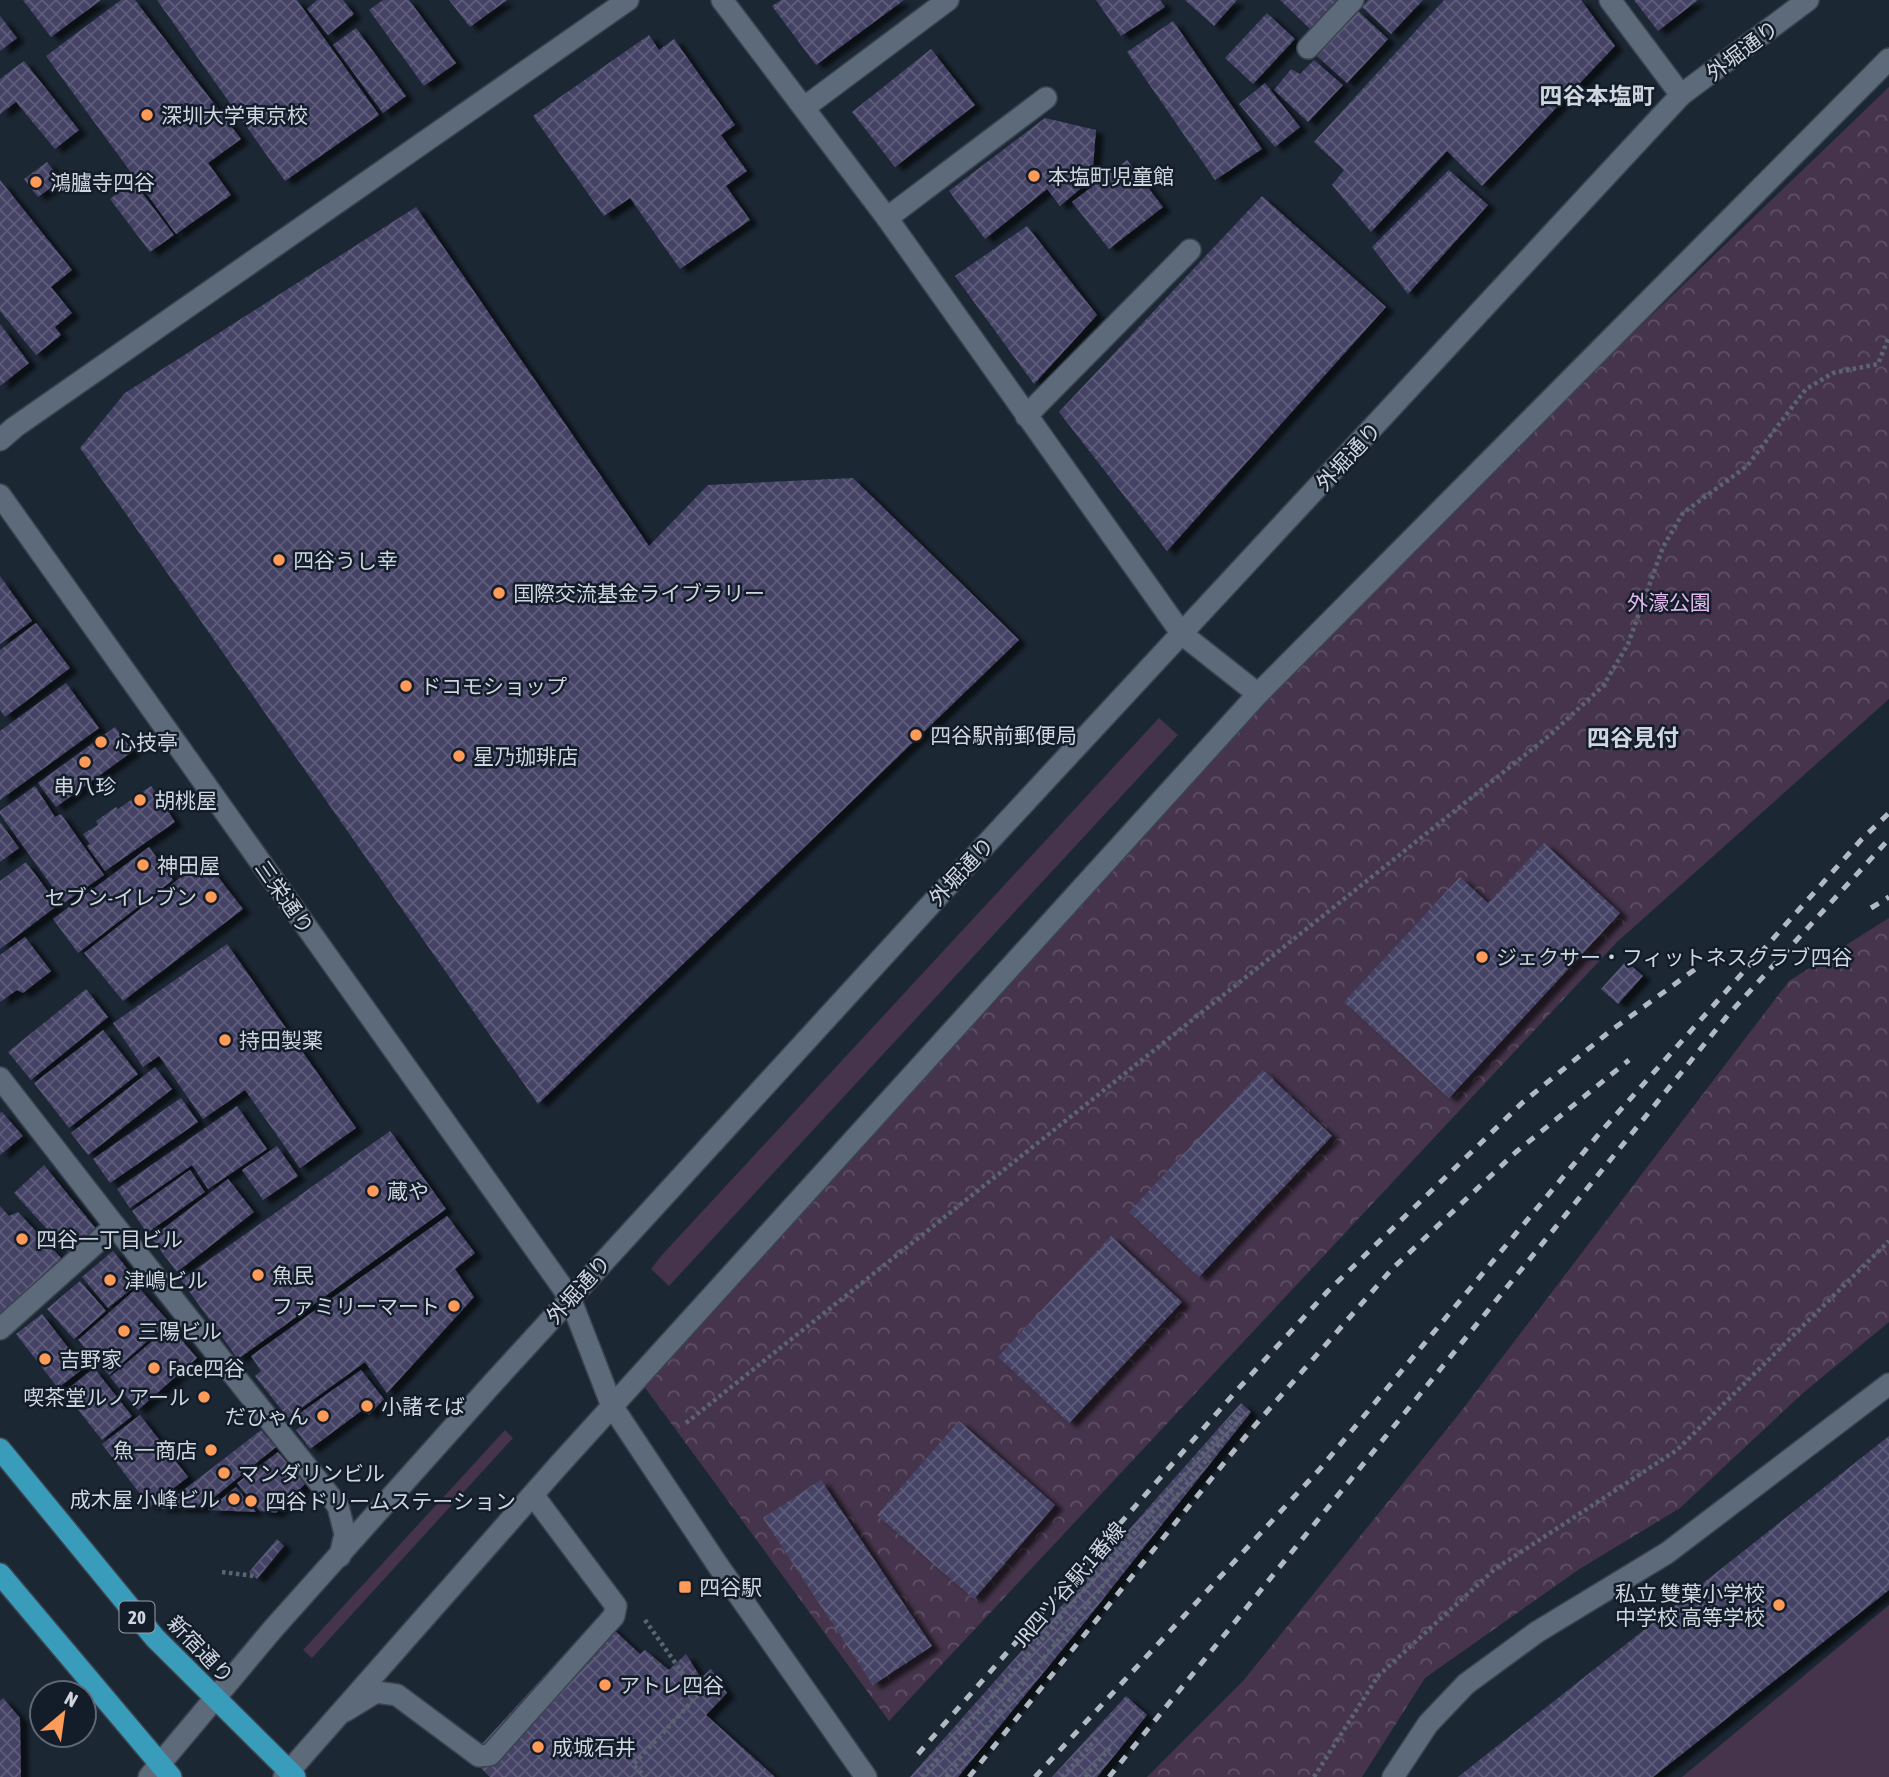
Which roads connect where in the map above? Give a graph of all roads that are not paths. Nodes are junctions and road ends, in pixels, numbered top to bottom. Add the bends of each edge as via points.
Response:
1 (628, 0) edge
2 (722, 0) edge
3 (948, 0) edge
4 (1353, 0) edge
5 (1610, 0) edge
6 (1808, 0) edge
7 (1308, 48) dead end
8 (1889, 59) edge
9 (1681, 95) junction
10 (1046, 98) dead end
11 (805, 107) junction
12 (887, 218) junction
13 (1190, 250) dead end
14 (1026, 416) junction
15 (0, 440) edge
16 (0, 495) edge
17 (1182, 635) junction
18 (1258, 694) junction
19 (0, 1078) edge
20 (115, 1226) junction
21 (570, 1298) junction
22 (0, 1329) edge
23 (1889, 1384) edge
24 (612, 1406) junction
25 (0, 1449) edge
26 (533, 1495) junction
27 (340, 1556) junction
28 (0, 1574) edge
29 (215, 1698) junction
30 (345, 1711) junction
31 (160, 1773) edge
32 (290, 1775) edge
33 (866, 1777) edge
34 (1393, 1777) edge

1 - 15 main road
2 - 11 main road
3 - 11 main road
4 - 7 main road
5 - 9 main road
6 - 9 main road, 外堀通り
8 - 18 main road
9 - 17 main road, 外堀通り
10 - 12 main road
11 - 12 main road
12 - 14 main road
13 - 14 main road
14 - 17 main road
16 - 21 main road, 三栄通り
17 - 18 main road
17 - 21 main road, 外堀通り
18 - 24 main road
19 - 20 main road
20 - 22 main road
20 - 27 main road via 338,1506 345,1534
21 - 24 main road, 三栄通り
21 - 27 main road, 外堀通り
23 - 34 main road via 1667,1553 1537,1632 1466,1684 1428,1724
24 - 26 main road
24 - 33 main road, 三栄通り
25 - 29 highway, 新宿通り / 20 via 155,1638
26 - 30 main road
26 - 30 main road via 616,1606 614,1616 490,1755 479,1756 397,1695 376,1692
27 - 29 main road, 外堀通り
28 - 31 highway
29 - 31 main road, 外堀通り
29 - 32 highway, 新宿通り / 20
30 - 32 main road

